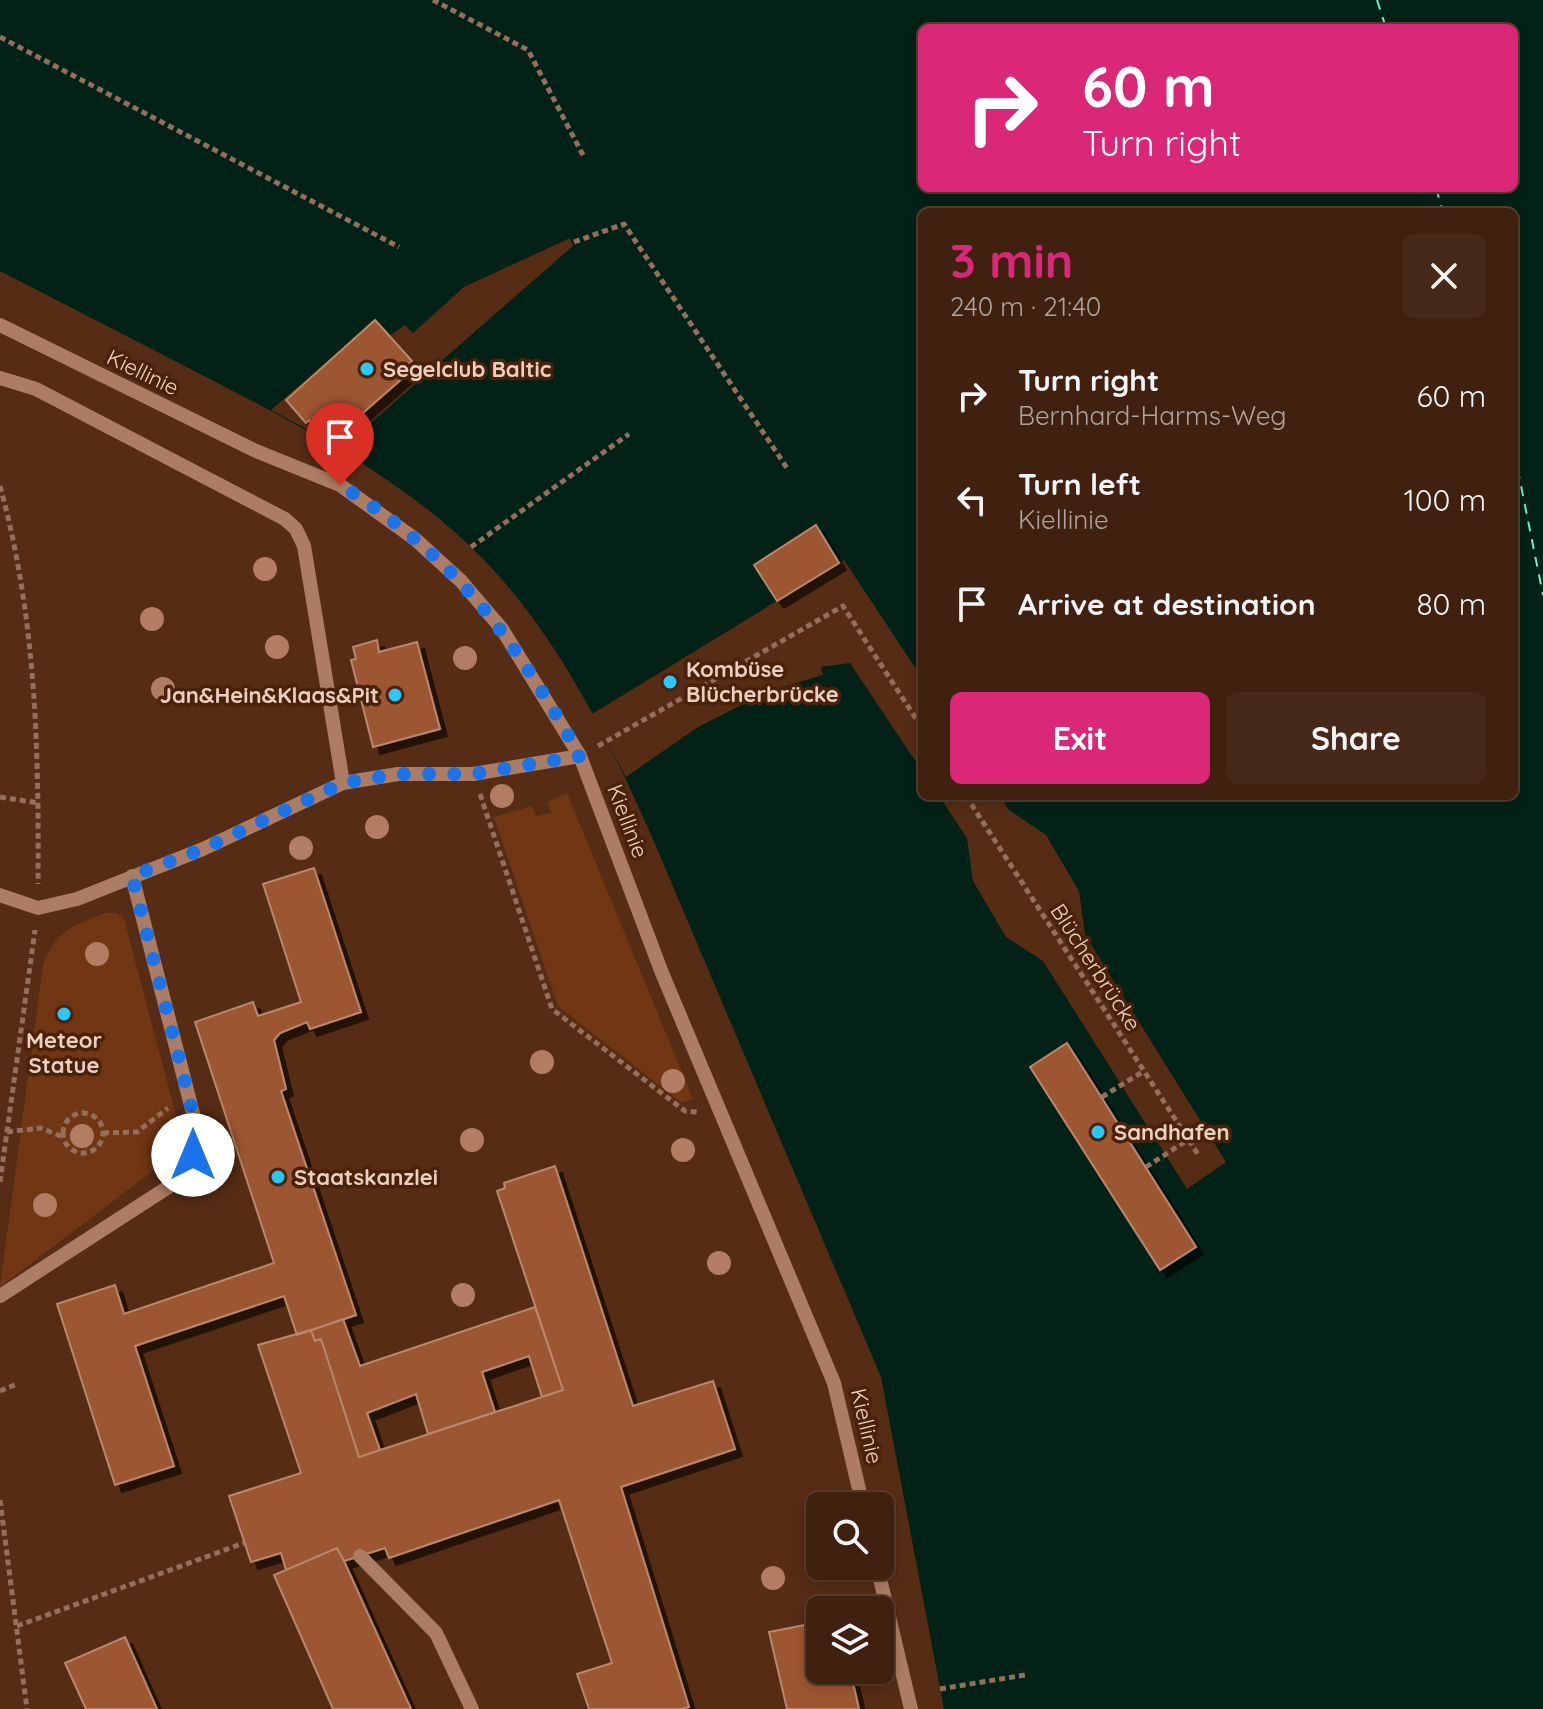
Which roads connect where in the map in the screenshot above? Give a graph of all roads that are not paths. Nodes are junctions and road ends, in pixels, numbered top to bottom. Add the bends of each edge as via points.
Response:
1 (0, 325) edge
2 (0, 378) edge
3 (580, 756) junction
4 (343, 783) junction
5 (132, 876) junction
6 (0, 895) edge
7 (0, 1296) edge
8 (860, 1492) edge
9 (360, 1556) dead end
10 (880, 1580) edge
11 (472, 1709) edge
12 (911, 1709) edge

1 - 3 street, Kiellinie via 362,499 461,581 502,629
2 - 4 street via 36,389 296,529 304,546
3 - 4 street via 473,774 398,774
3 - 8 street, Kiellinie via 662,973 834,1383
4 - 5 street via 217,843
5 - 6 street via 77,899 38,908
5 - 7 street via 196,1125 193,1155 173,1184
9 - 11 street via 436,1633
10 - 12 street

